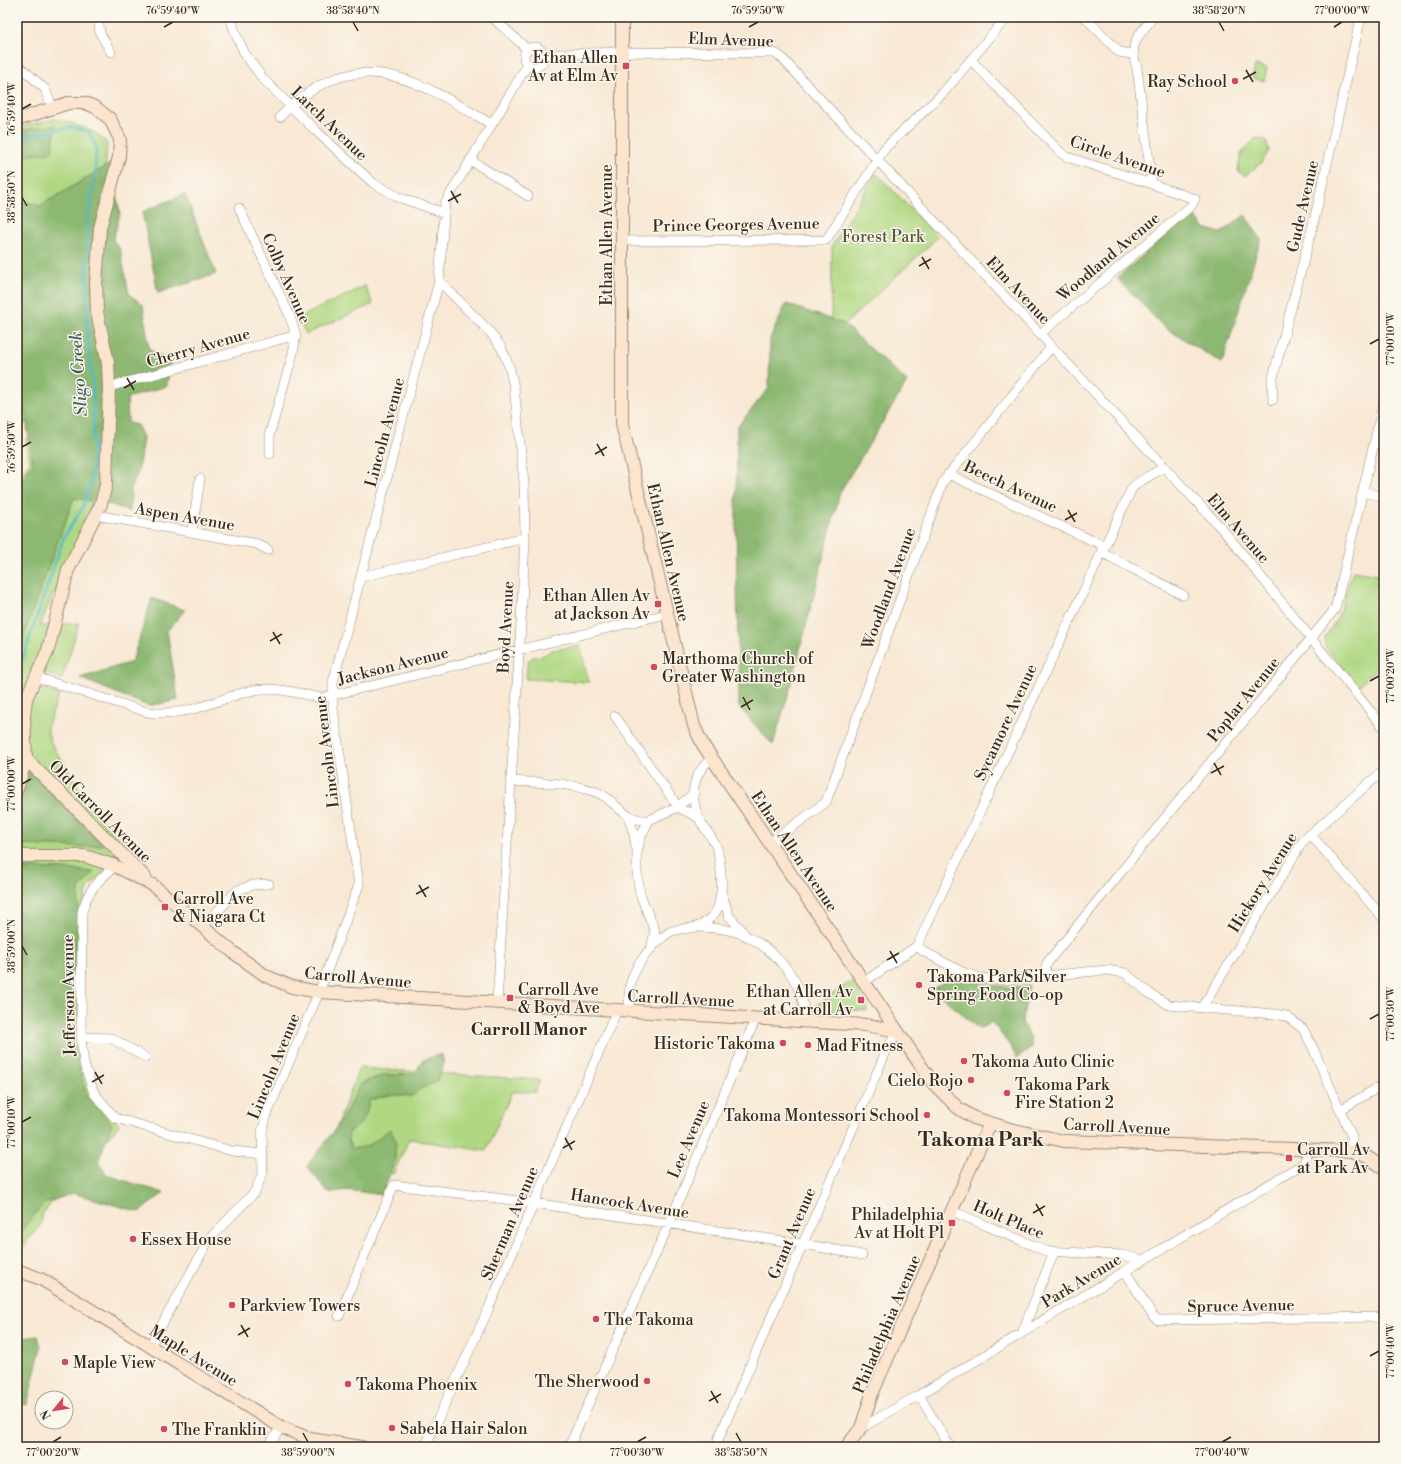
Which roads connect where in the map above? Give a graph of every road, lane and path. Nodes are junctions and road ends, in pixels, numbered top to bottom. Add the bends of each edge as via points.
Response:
1 (98, 17) edge
2 (230, 17) edge
3 (492, 17) edge
4 (622, 17) edge
5 (1007, 17) edge
6 (1085, 17) edge
7 (1154, 17) edge
8 (1361, 17) edge
9 (527, 50) junction
10 (111, 52) dead end
11 (622, 52) junction
12 (1132, 54) junction
13 (544, 57) junction
14 (971, 60) junction
15 (17, 64) edge
16 (528, 64) junction
17 (290, 105) junction
18 (52, 107) junction
19 (280, 117) dead end
20 (17, 120) edge
21 (491, 124) junction
22 (876, 159) junction
23 (470, 160) junction
24 (1152, 184) junction
25 (528, 196) dead end
26 (1195, 199) joint
27 (239, 208) dead end
28 (444, 214) junction
29 (622, 241) junction
30 (439, 281) junction
31 (1040, 334) junction
32 (296, 335) junction
33 (1051, 347) junction
34 (109, 387) junction
35 (1273, 400) dead end
36 (1384, 401) edge
37 (270, 454) dead end
38 (1164, 467) junction
39 (948, 474) junction
40 (200, 480) dead end
41 (1363, 492) junction
42 (1384, 497) edge
43 (96, 515) junction
44 (192, 532) junction
45 (525, 538) junction
46 (1103, 549) junction
47 (268, 550) dead end
48 (361, 578) junction
49 (1183, 595) dead end
50 (666, 614) junction
51 (1312, 639) junction
52 (518, 650) junction
53 (36, 676) junction
54 (334, 695) junction
55 (615, 716) dead end
56 (1384, 728) edge
57 (712, 758) junction
58 (26, 760) junction
59 (1384, 770) edge
60 (510, 781) junction
61 (17, 789) edge
62 (693, 794) junction
63 (675, 808) junction
64 (628, 816) junction
65 (699, 818) junction
66 (649, 820) junction
67 (1310, 834) junction
68 (770, 843) junction
69 (637, 853) junction
70 (17, 856) edge
71 (115, 866) junction
72 (269, 884) dead end
73 (153, 885) junction
74 (721, 891) junction
75 (650, 914) junction
76 (1384, 919) edge
77 (202, 927) junction
78 (699, 927) junction
79 (671, 931) junction
80 (747, 936) junction
81 (917, 946) junction
82 (651, 949) junction
83 (1044, 976) junction
84 (864, 982) junction
85 (319, 992) junction
86 (497, 1002) junction
87 (1202, 1008) junction
88 (623, 1010) junction
89 (756, 1018) junction
90 (805, 1021) junction
91 (897, 1031) junction
92 (81, 1037) junction
93 (145, 1057) dead end
94 (1384, 1084) edge
95 (1340, 1110) junction
96 (990, 1123) junction
97 (1307, 1151) junction
98 (1351, 1151) junction
99 (263, 1154) junction
100 (1384, 1168) edge
101 (534, 1203) junction
102 (952, 1211) junction
103 (669, 1224) junction
104 (803, 1244) junction
105 (1054, 1252) junction
106 (862, 1255) dead end
107 (1144, 1260) junction
108 (17, 1270) edge
109 (1125, 1271) junction
110 (339, 1316) dead end
111 (1384, 1317) edge
112 (1022, 1333) junction
113 (150, 1346) junction
114 (919, 1395) junction
115 (281, 1427) junction
116 (861, 1428) junction
117 (268, 1447) edge
118 (362, 1447) edge
119 (425, 1447) edge
120 (569, 1447) edge
121 (715, 1447) edge
122 (846, 1447) edge
123 (950, 1447) edge

1 - 10 street via 100,33
2 - 17 street, Larch Avenue via 246,54 263,79
3 - 9 street
4 - 11 main road, Ethan Allen Avenue
5 - 14 street, Prince Georges Avenue
6 - 12 street via 1119,52
7 - 12 street via 1137,36
8 - 35 street, Gude Avenue via 1313,225 1272,381
9 - 13 street via 532,47 539,48
9 - 16 street via 524,57
11 - 13 street, Elm Avenue
11 - 22 street, Elm Avenue via 774,53 780,56
11 - 29 main road, Ethan Allen Avenue
12 - 24 street via 1137,68
13 - 16 street via 540,65 533,67
14 - 22 street, Prince Georges Avenue via 942,94
14 - 24 street, Circle Avenue via 1067,157
15 - 18 street via 45,89
16 - 21 street, Lincoln Avenue
17 - 19 street
17 - 21 street via 323,82 338,76 370,72 419,84
17 - 28 street, Larch Avenue via 373,183 398,197
18 - 20 main road
18 - 34 main road via 68,103 85,103 95,107 110,120 120,139 119,157 100,228 96,283 97,312 108,363
21 - 23 street, Lincoln Avenue
22 - 29 street, Prince Georges Avenue via 826,240
22 - 31 street, Elm Avenue
23 - 25 street
23 - 28 street, Lincoln Avenue via 445,203
24 - 26 street, Circle Avenue
26 - 31 street, Woodland Avenue via 1191,206
27 - 32 street, Colby Avenue via 289,314
28 - 30 street, Lincoln Avenue
29 - 50 main road, Ethan Allen Avenue via 622,424
30 - 45 street, Boyd Avenue via 489,331 509,366 514,387 524,482
30 - 48 street, Lincoln Avenue
31 - 33 street, Elm Avenue
32 - 34 street, Cherry Avenue
32 - 37 street, Colby Avenue via 270,433
33 - 38 street, Elm Avenue
33 - 39 street, Woodland Avenue
34 - 43 main road via 106,484
36 - 41 street, Poplar Avenue
38 - 46 street, Sycamore Avenue via 1132,488
38 - 51 street, Elm Avenue via 1224,530
39 - 46 street, Beech Avenue
39 - 68 street, Woodland Avenue via 940,489 826,802
40 - 44 street
41 - 42 street
41 - 51 street, Poplar Avenue via 1338,603
43 - 44 street, Aspen Avenue
43 - 53 main road via 68,570 48,650
44 - 47 street, Aspen Avenue via 257,544
45 - 48 street
45 - 52 street, Boyd Avenue
46 - 49 street, Beech Avenue
46 - 81 street, Sycamore Avenue
48 - 54 street, Lincoln Avenue via 334,682
50 - 52 street, Jackson Avenue
50 - 57 main road, Ethan Allen Avenue via 694,726
51 - 56 street, Elm Avenue
51 - 83 street, Poplar Avenue via 1047,963
52 - 54 street, Jackson Avenue
52 - 60 street, Boyd Avenue
53 - 54 street, Jackson Avenue via 162,715 180,714 255,690 274,690 321,698
53 - 58 main road via 26,699
54 - 85 street, Lincoln Avenue via 333,708 359,885
55 - 63 street
57 - 62 street via 702,766 696,777
57 - 68 main road, Ethan Allen Avenue
58 - 61 main road
58 - 73 main road, Old Carroll Avenue
59 - 67 street, Hickory Avenue
60 - 64 street via 566,784 598,792
60 - 86 street, Boyd Avenue
62 - 63 street
62 - 65 street
63 - 65 street
63 - 66 street
64 - 66 street via 642,821
64 - 69 street
65 - 74 street via 718,852
66 - 69 street via 641,836
67 - 76 street
67 - 87 street, Hickory Avenue via 1303,841
68 - 84 main road, Ethan Allen Avenue
69 - 75 street via 640,894
70 - 71 main road, Carroll Avenue via 85,856
71 - 73 main road, Carroll Avenue
71 - 92 street, Jefferson Avenue via 93,885 82,912
72 - 77 street via 253,885 238,890
73 - 77 main road, Carroll Avenue
74 - 78 street via 719,906
74 - 80 street via 729,916
75 - 79 street via 660,927
75 - 82 street via 655,931
77 - 85 main road, Carroll Avenue via 266,976 292,987
78 - 79 street
78 - 80 street via 732,931
79 - 82 street
80 - 90 street via 769,949 784,966 798,988
81 - 83 street via 962,972 980,978 1001,980
81 - 84 street
82 - 88 street, Sherman Avenue via 641,962 630,985
83 - 87 street via 1117,970 1169,1005
84 - 91 main road, Ethan Allen Avenue
85 - 86 main road, Carroll Avenue
85 - 99 street, Lincoln Avenue via 267,1114 262,1132
86 - 88 main road, Carroll Avenue
87 - 95 street via 1286,1016 1303,1029
88 - 89 main road, Carroll Avenue
88 - 101 street, Sherman Avenue
89 - 90 main road, Carroll Avenue
89 - 103 street, Lee Avenue
90 - 91 main road, Carroll Avenue via 866,1024
91 - 96 main road, Carroll Avenue via 935,1086 958,1108 974,1118
91 - 104 street, Grant Avenue
92 - 93 street via 111,1038
92 - 99 street, Jefferson Avenue via 84,1064 94,1093 115,1118 232,1151
94 - 95 street
95 - 98 street via 1352,1137
96 - 97 main road, Carroll Avenue via 1064,1141
96 - 102 main road, Philadelphia Avenue
97 - 98 main road, Carroll Avenue
97 - 107 street, Park Avenue via 1307,1158 1303,1164
98 - 100 main road, Carroll Avenue
99 - 113 street, Lincoln Avenue via 263,1172 255,1192 210,1238
101 - 103 street, Hancock Avenue
101 - 110 street, Hancock Avenue via 394,1184
101 - 119 street, Sherman Avenue
102 - 105 street, Holt Place via 1046,1251
102 - 116 main road, Philadelphia Avenue via 872,1394
103 - 104 street, Hancock Avenue
103 - 120 street, Lee Avenue
104 - 106 street, Hancock Avenue
104 - 121 street, Grant Avenue
105 - 107 street, Holt Place via 1122,1255
105 - 112 street
107 - 109 street, Park Avenue
108 - 113 main road, Maple Avenue via 41,1279
109 - 111 street, Spruce Avenue via 1158,1320
109 - 112 street, Park Avenue
112 - 114 street, Park Avenue
113 - 115 main road, Maple Avenue
114 - 116 street, Park Avenue
114 - 123 street
115 - 117 street
115 - 118 main road, Maple Avenue via 310,1439
116 - 122 main road, Philadelphia Avenue

